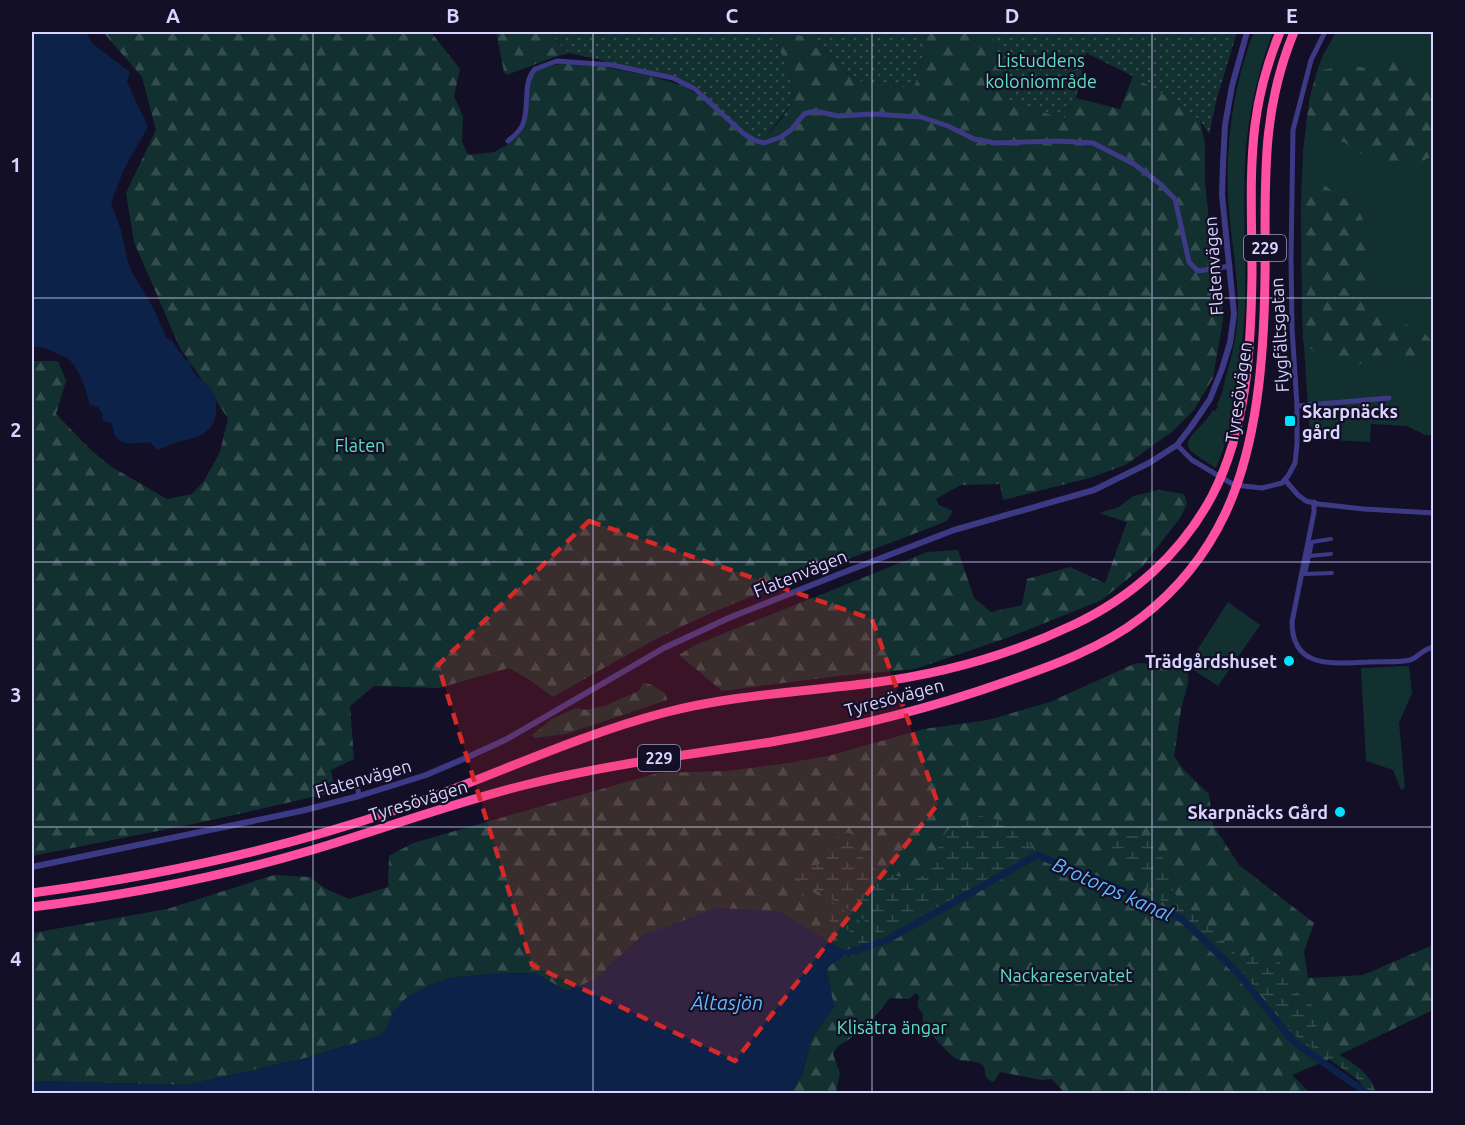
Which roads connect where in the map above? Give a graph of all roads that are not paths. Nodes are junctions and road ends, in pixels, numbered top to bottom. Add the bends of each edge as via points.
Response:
1 (1247, 32) edge
2 (1280, 32) edge
3 (1293, 32) edge
4 (1325, 32) edge
5 (508, 141) dead end
6 (1230, 266) junction
7 (1389, 398) dead end
8 (1297, 406) junction
9 (1177, 445) junction
10 (1285, 480) junction
11 (1314, 502) junction
12 (1434, 513) edge
13 (1331, 539) dead end
14 (1331, 554) dead end
15 (1309, 556) junction
16 (1332, 573) dead end
17 (1434, 647) edge
18 (356, 778) dead end
19 (359, 796) junction
20 (32, 867) edge
21 (32, 893) edge
22 (32, 907) edge

1 - 6 street, Flatenvägen via 1225,125 1222,195
2 - 21 highway, Tyresövägen / 229 via 1266,69 1255,120 1250,333 1236,432 1210,500 1195,524 1165,561 1124,596 1075,624 966,663 897,679 726,699 664,712 606,730 400,809 317,835 179,869
3 - 22 highway, Tyresövägen / 229 via 1277,79 1267,138 1264,322 1256,402 1242,467 1210,542 1167,596 1138,620 1112,637 1036,671 908,712 822,733 601,768 522,786 218,874
4 - 8 street, Flygfältsgatan via 1311,60 1293,130 1292,328
5 - 6 street via 522,126 526,90 533,71 557,61 612,65 673,78 695,89 754,140 764,143 781,138 804,114 815,111 838,116 921,117 995,144 1093,143 1134,164 1174,199 1193,267 1198,271
6 - 9 street, Flatenvägen via 1234,314 1230,343 1210,399
7 - 8 street
8 - 10 street, Flygfältsgatan via 1298,444
9 - 10 street via 1192,460 1234,485 1262,488
9 - 19 street, Flatenvägen via 1094,490 944,534 731,618 664,648 507,739 426,775
10 - 11 street via 1298,495
11 - 12 street
11 - 17 street via 1292,622 1295,643 1310,658 1344,663 1411,660 1426,648
13 - 15 street via 1312,542
14 - 15 street
15 - 16 street via 1305,574
18 - 19 street
19 - 20 street, Flatenvägen

